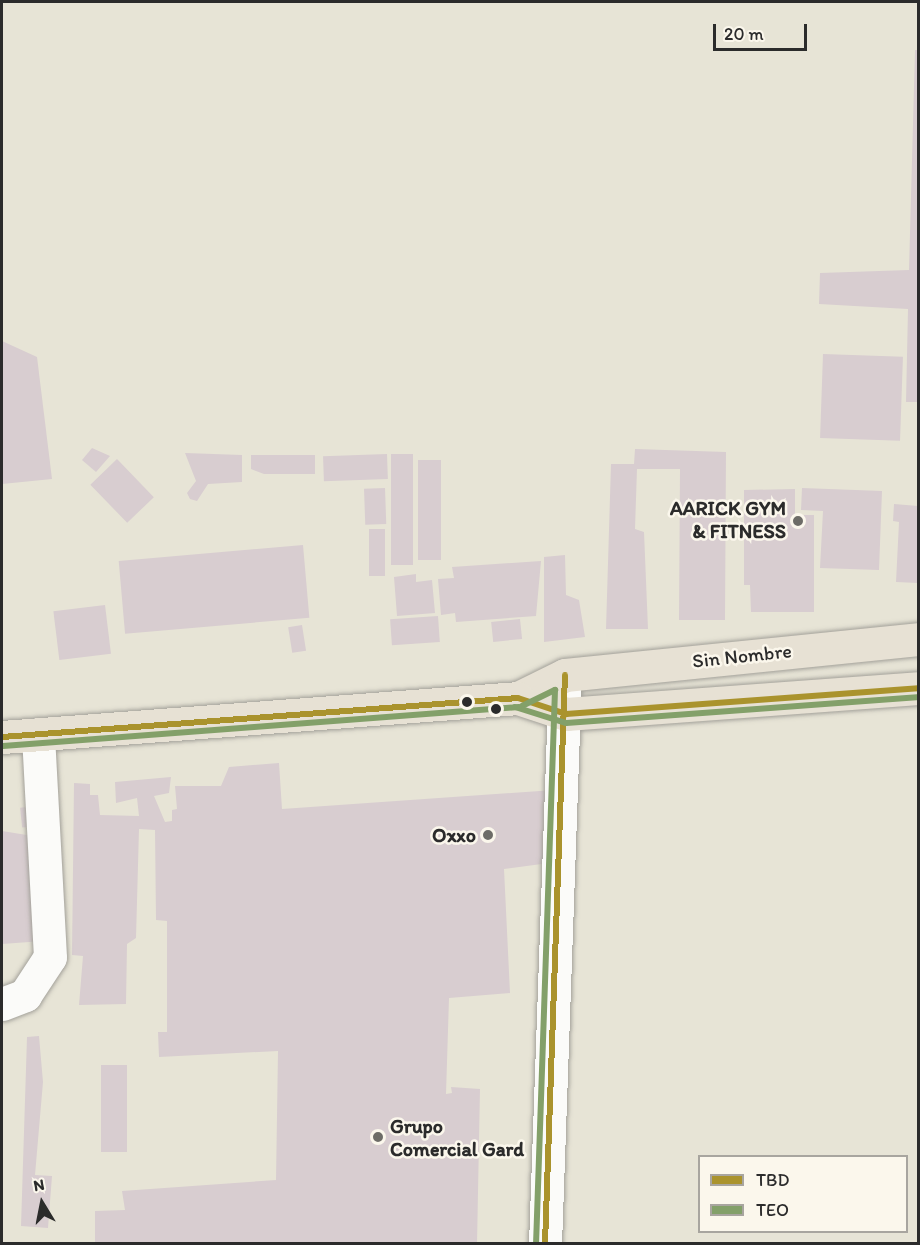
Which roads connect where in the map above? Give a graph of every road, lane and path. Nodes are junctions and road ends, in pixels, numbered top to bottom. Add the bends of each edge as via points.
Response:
1 (918, 639) edge
2 (565, 675) junction
3 (918, 688) edge
4 (518, 698) junction
5 (566, 714) junction
6 (39, 734) junction
7 (2, 737) edge
8 (2, 1004) edge
9 (545, 1244) edge

1 - 2 main road, Sin Nombre
2 - 4 main road
2 - 5 street
3 - 5 main road
4 - 5 main road
4 - 6 main road
5 - 9 street
6 - 7 main road
6 - 8 street via 50,957 25,995

